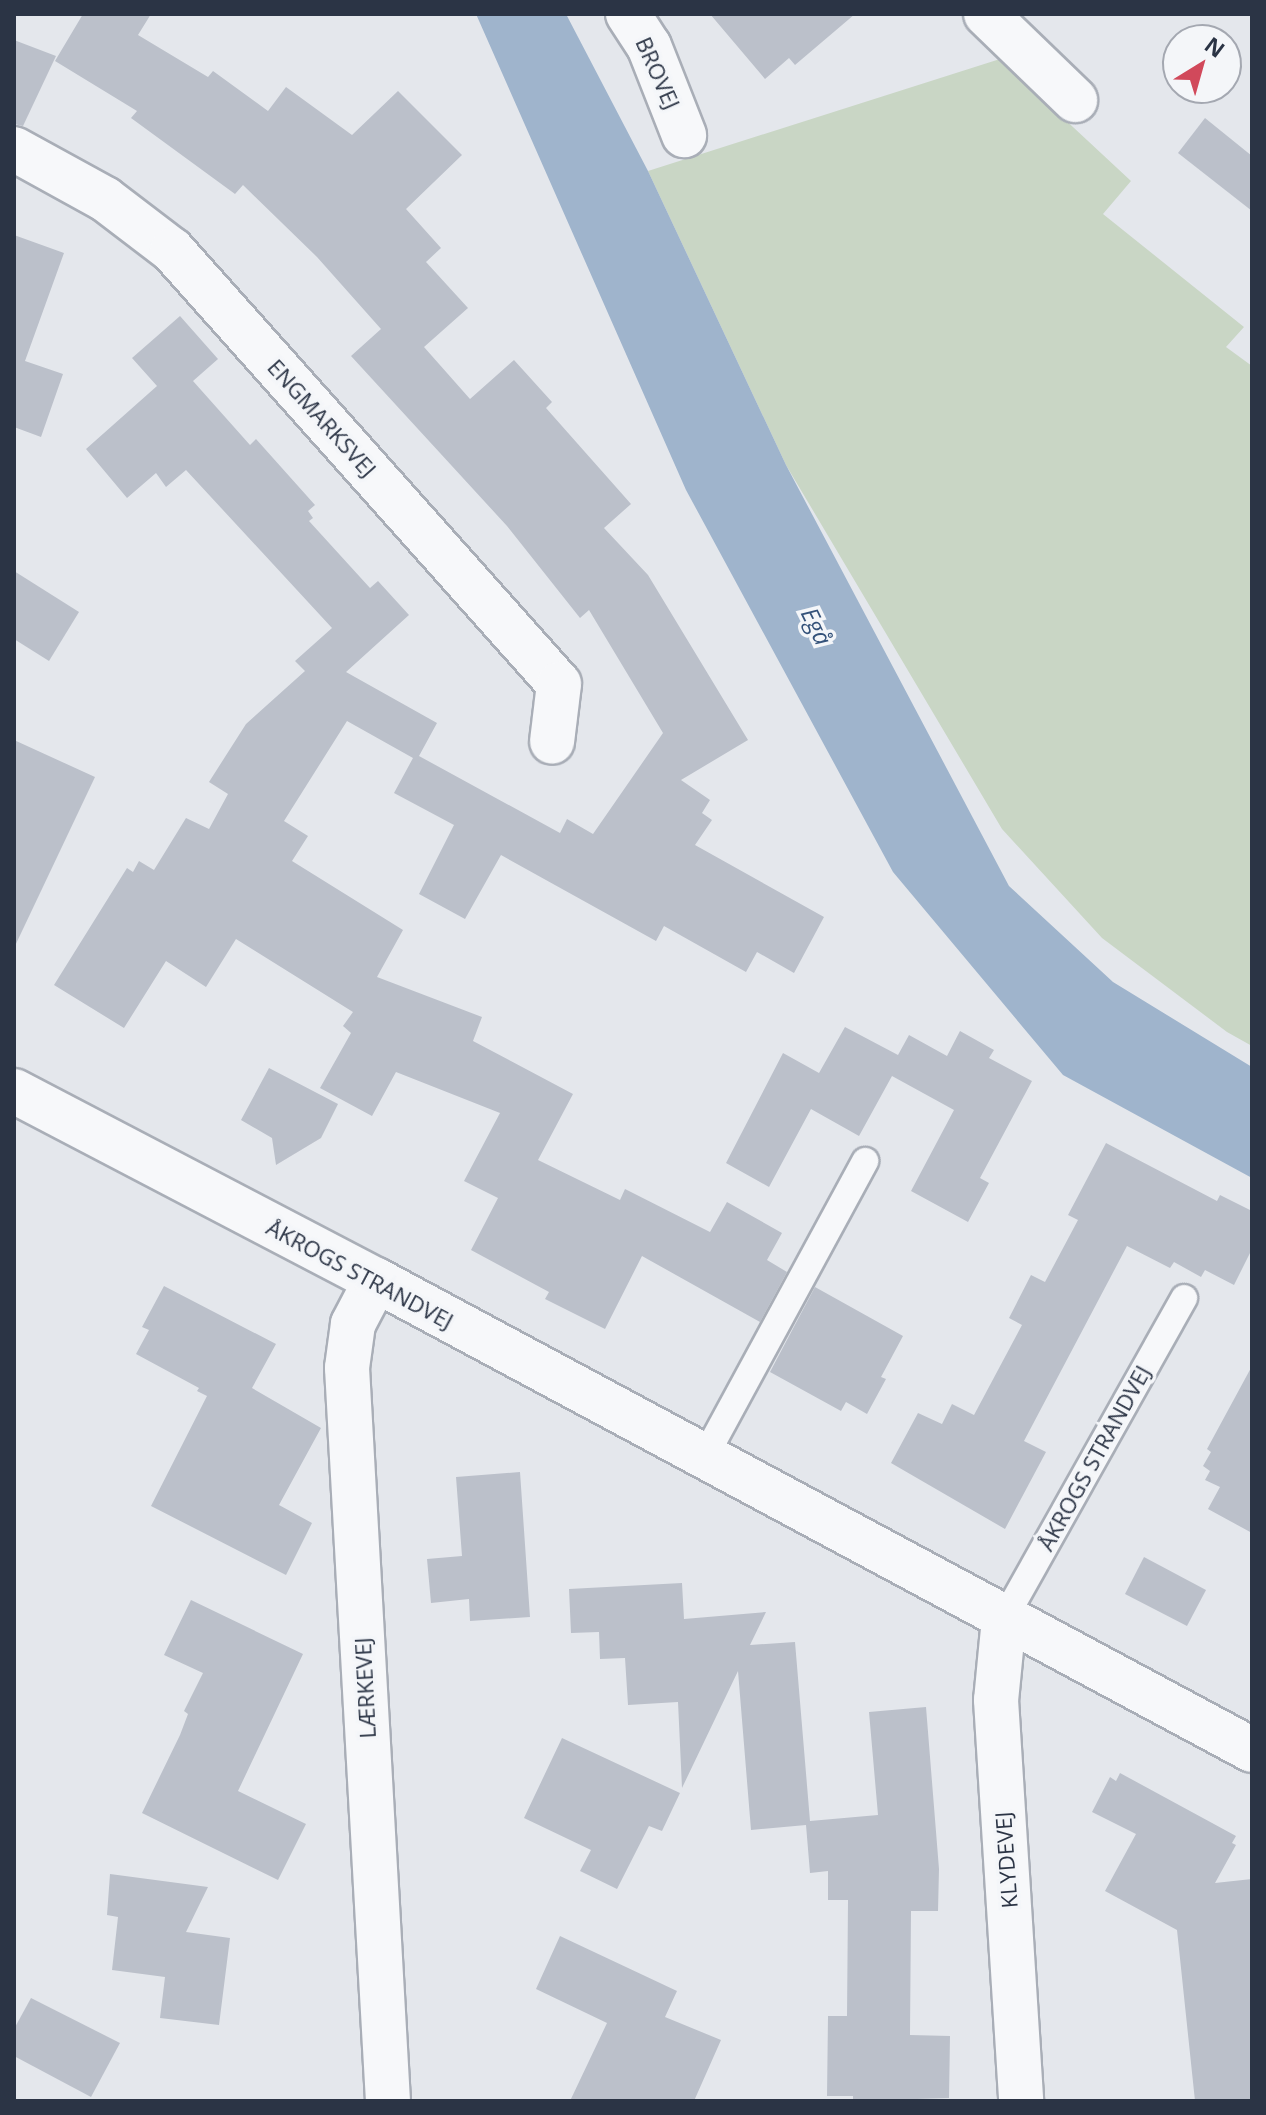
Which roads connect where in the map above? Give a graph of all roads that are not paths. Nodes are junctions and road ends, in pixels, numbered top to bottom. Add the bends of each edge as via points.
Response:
1 (628, 14) edge
2 (986, 14) edge
3 (1075, 100) dead end
4 (684, 135) dead end
5 (14, 149) edge
6 (552, 742) dead end
7 (14, 1091) edge
8 (865, 1161) dead end
9 (376, 1280) junction
10 (1184, 1298) dead end
11 (704, 1458) junction
12 (1004, 1619) junction
13 (1252, 1750) edge
14 (388, 2101) edge
15 (1021, 2101) edge

1 - 4 street, BROVEJ via 649,46
2 - 3 street
5 - 6 street, ENGMARKSVEJ via 105,199 172,250 559,684
7 - 9 street, ÅKROGS STRANDVEJ
8 - 11 lane
9 - 11 street, ÅKROGS STRANDVEJ
9 - 14 street, LÆRKEVEJ via 353,1324 347,1368
10 - 12 lane, ÅKROGS STRANDVEJ
11 - 12 street, ÅKROGS STRANDVEJ
12 - 13 street, ÅKROGS STRANDVEJ
12 - 15 street, KLYDEVEJ via 996,1700

